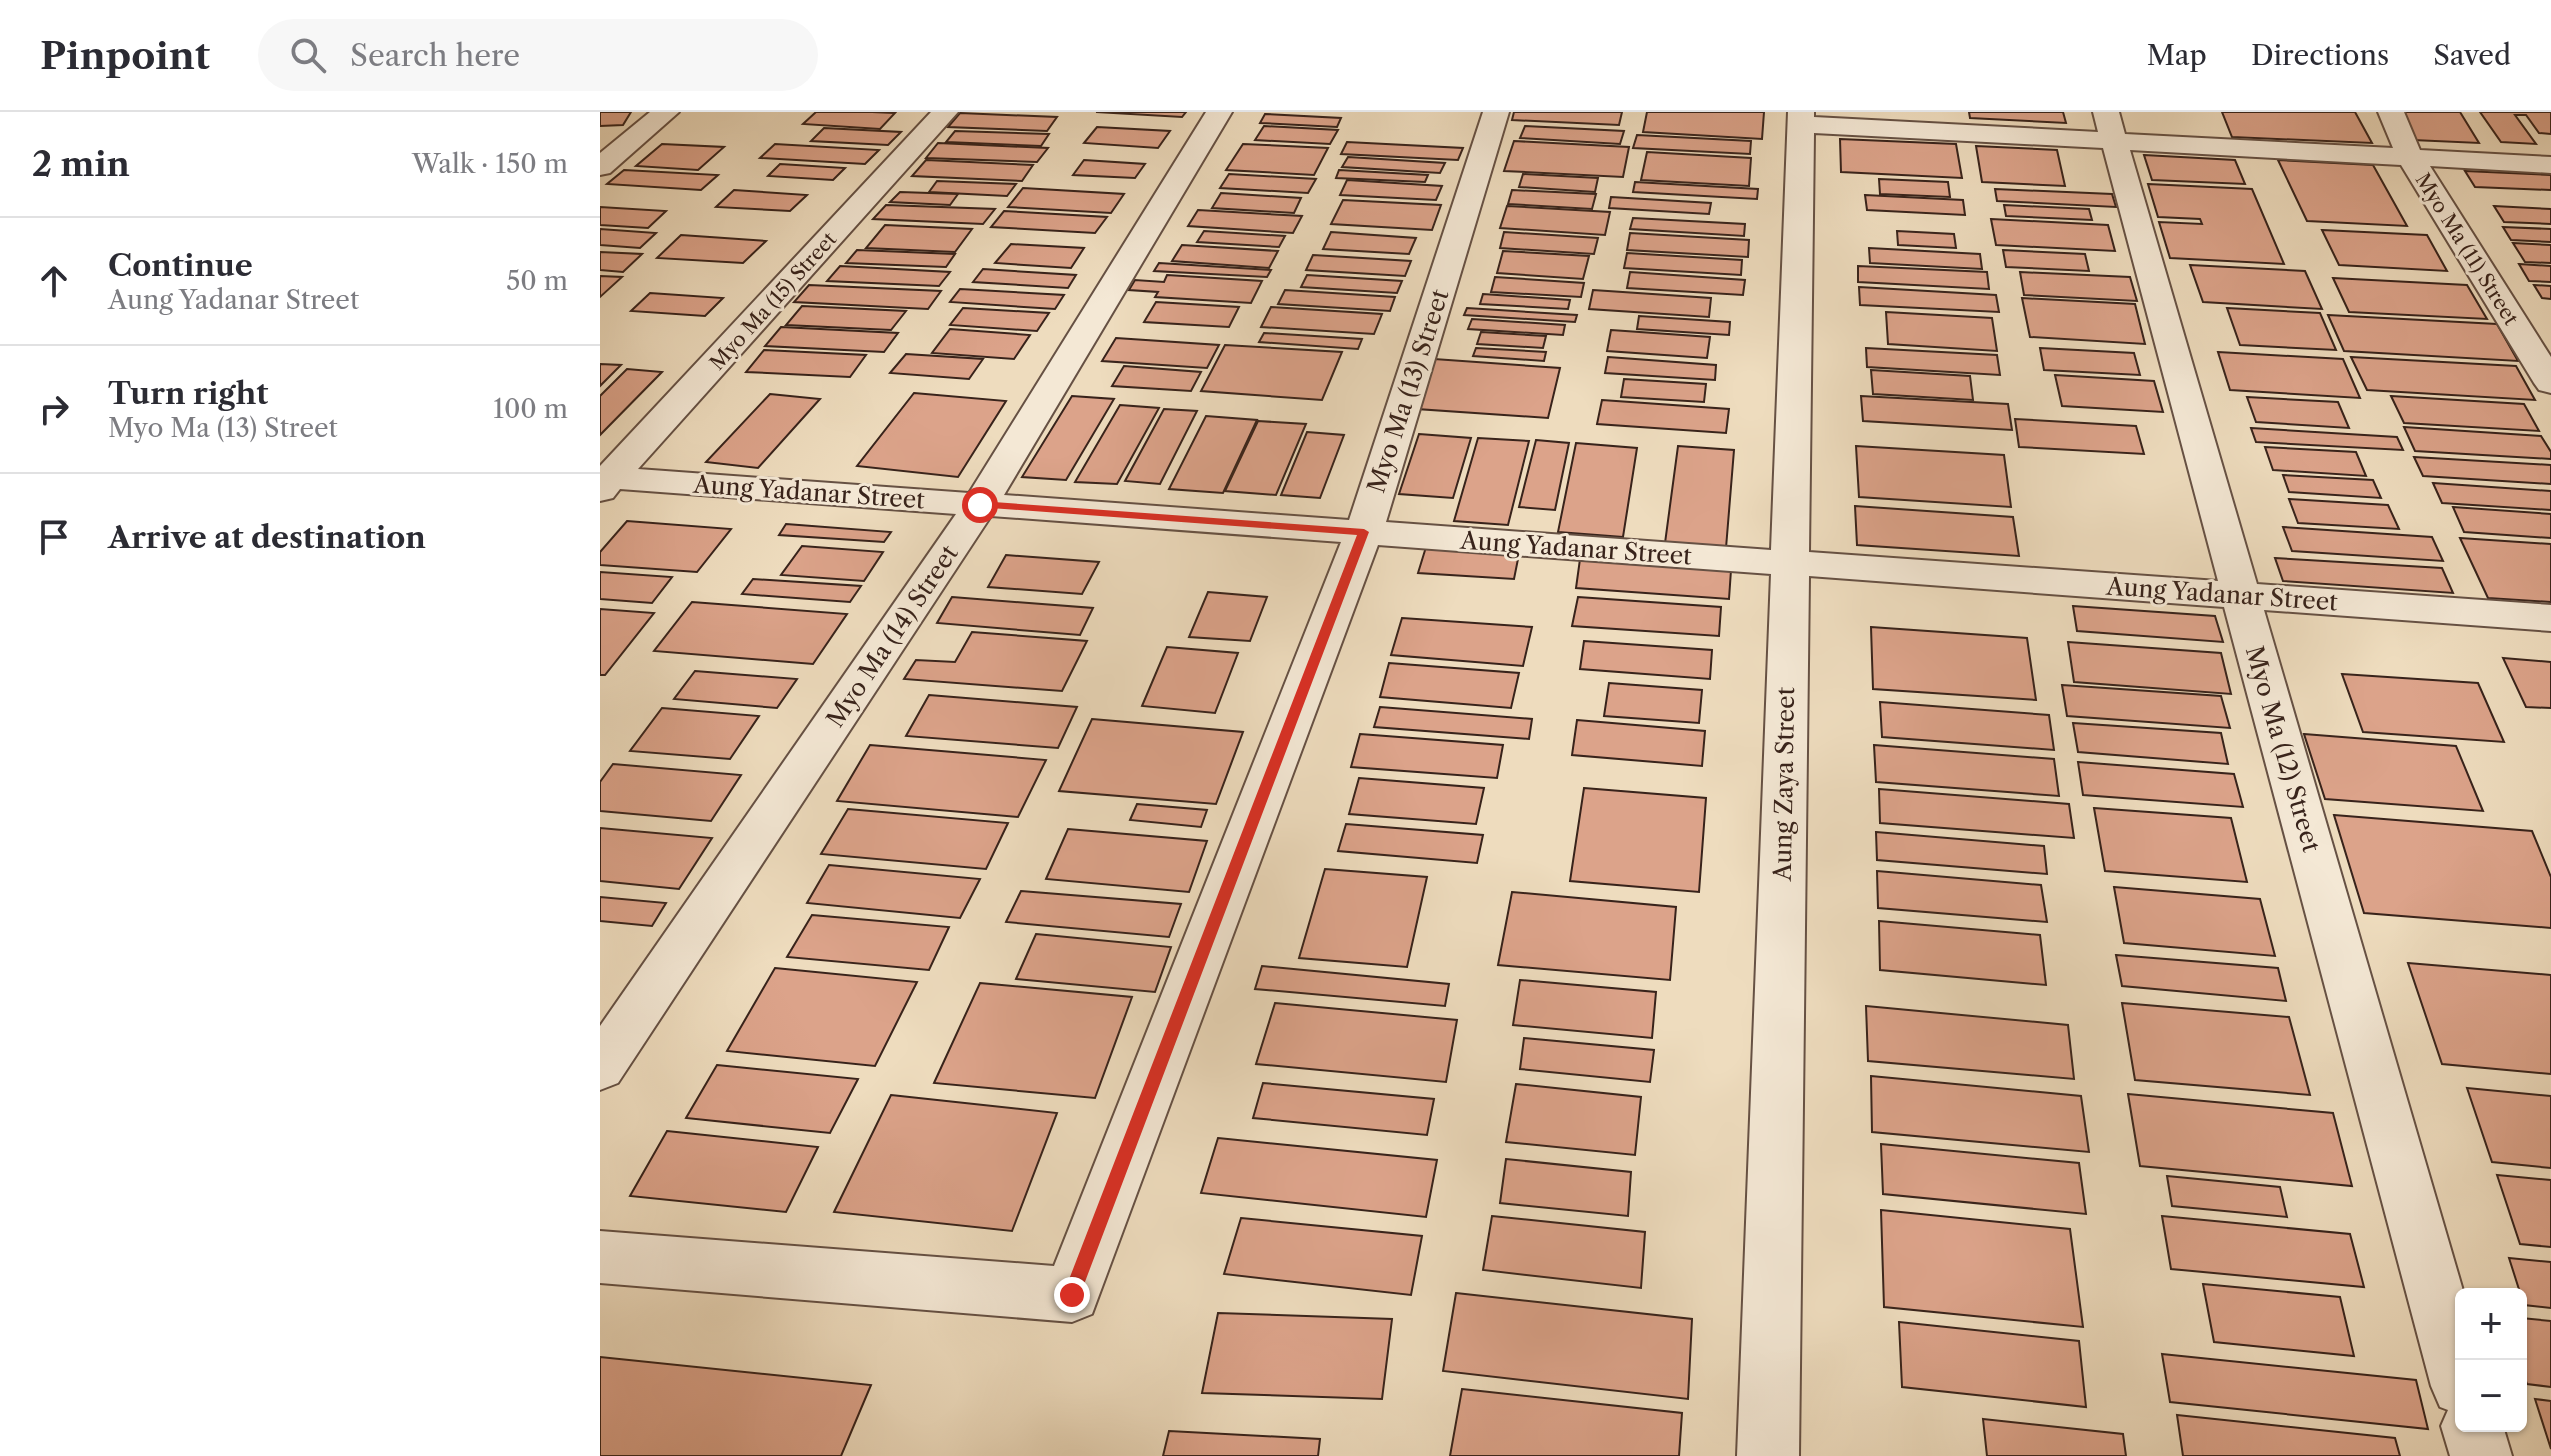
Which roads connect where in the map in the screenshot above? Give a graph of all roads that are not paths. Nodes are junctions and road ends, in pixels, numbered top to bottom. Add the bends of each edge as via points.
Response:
1 (666, 112) edge
2 (945, 112) edge
3 (1219, 112) edge
4 (1496, 112) edge
5 (2391, 112) edge
6 (1801, 118) edge
7 (2110, 127) edge
8 (2410, 157) junction
9 (2551, 165) edge
10 (600, 167) edge
11 (2551, 383) edge
12 (604, 482) edge
13 (980, 505) junction
14 (1364, 532) junction
15 (1790, 563) junction
16 (2241, 596) junction
17 (2551, 618) edge
18 (600, 1068) edge
19 (600, 1257) edge
20 (2455, 1364) edge
21 (2474, 1432) edge
22 (1768, 1456) edge
23 (2481, 1456) edge

1 - 10 street
2 - 12 street, Myo Ma (15) Street
3 - 13 street, Myo Ma (14) Street
4 - 14 street, Myo Ma (13) Street
5 - 8 street, Myo Ma (11) Street
6 - 7 street
6 - 15 street, Aung Zaya Street
7 - 8 street
7 - 16 street, Myo Ma (12) Street
8 - 9 street
8 - 11 street, Myo Ma (11) Street
12 - 13 street, Aung Yadanar Street
13 - 14 street, Aung Yadanar Street
13 - 18 street, Myo Ma (14) Street
14 - 15 street, Aung Yadanar Street
14 - 19 street, Myo Ma (13) Street via 1072,1295
15 - 16 street, Aung Yadanar Street
15 - 22 street, Aung Zaya Street
16 - 17 street, Aung Yadanar Street
16 - 20 street, Myo Ma (12) Street
21 - 23 street

